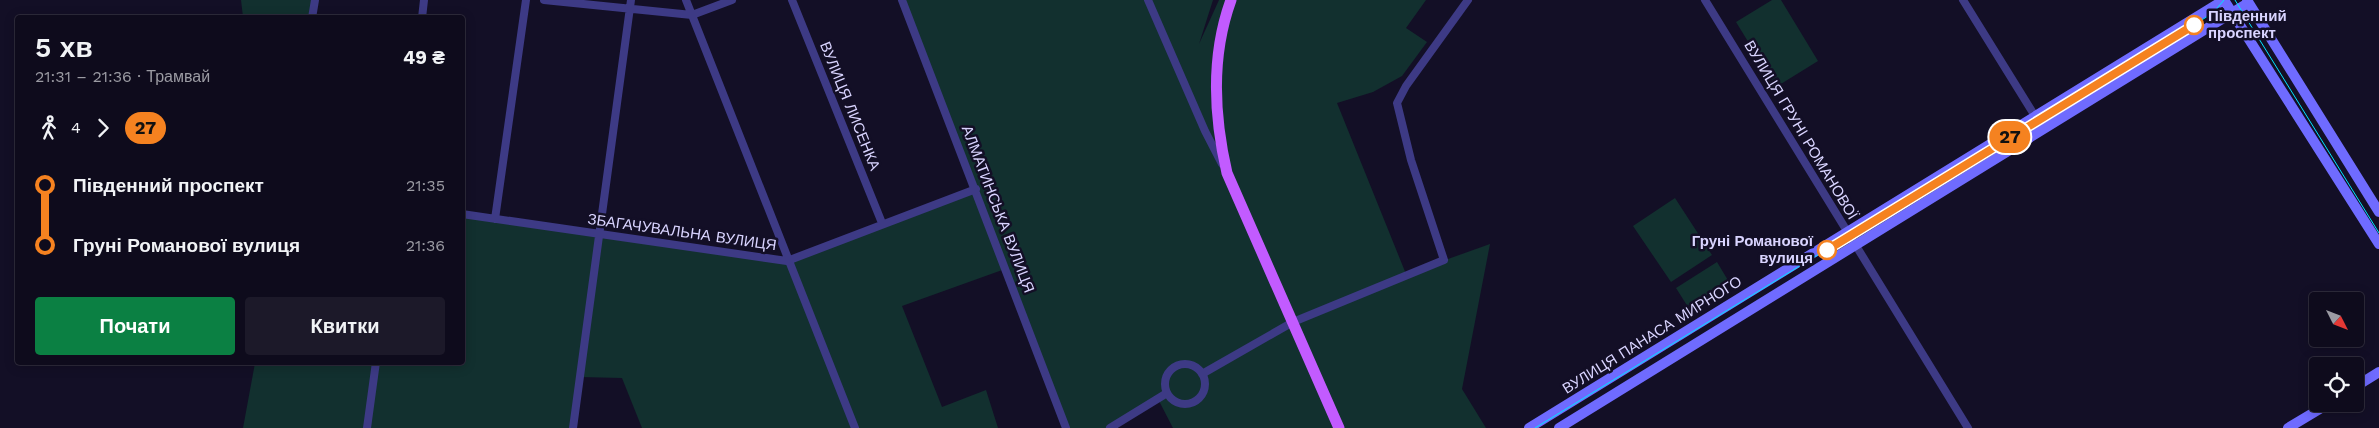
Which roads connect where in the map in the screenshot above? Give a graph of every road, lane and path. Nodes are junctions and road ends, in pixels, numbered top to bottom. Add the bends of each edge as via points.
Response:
1 (315, 0) edge
2 (424, 0) edge
3 (526, 0) edge
4 (544, 0) edge
5 (631, 0) edge
6 (686, 0) edge
7 (732, 0) edge
8 (792, 0) edge
9 (902, 0) edge
10 (1148, 0) edge
11 (1231, 0) edge
12 (1468, 0) edge
13 (1705, 0) edge
14 (1963, 0) edge
15 (2224, 0) edge
16 (2248, 1) edge
17 (629, 9) junction
18 (2233, 13) junction
19 (312, 15) edge
20 (422, 15) edge
21 (692, 15) junction
22 (2035, 116) junction
23 (2043, 129) junction
24 (1227, 173) junction
25 (976, 189) junction
26 (2379, 212) edge
27 (465, 214) edge
28 (495, 219) junction
29 (882, 223) junction
30 (1847, 231) junction
31 (599, 234) junction
32 (1855, 244) junction
33 (2379, 244) edge
34 (787, 261) junction
35 (1293, 322) junction
36 (376, 365) edge
37 (2379, 372) edge
38 (1202, 374) junction
39 (2364, 381) edge
40 (1167, 393) junction
41 (2315, 412) edge
42 (367, 428) edge
43 (573, 428) edge
44 (854, 428) edge
45 (1066, 428) edge
46 (1110, 428) edge
47 (1339, 428) edge
48 (1529, 428) edge
49 (1559, 428) edge
50 (1968, 428) edge
51 (2288, 428) edge

1 - 19 street
2 - 20 street
3 - 28 street
4 - 17 street
5 - 17 street
6 - 21 street
7 - 21 street
8 - 29 street, ВУЛИЦЯ ЛИСЕНКА
9 - 25 street, АЛМАТИНСЬКА ВУЛИЦЯ
10 - 24 street via 1205,131
11 - 24 main road via 1216,80 1219,138
12 - 35 street via 1397,102 1411,160 1444,260
13 - 30 street, ВУЛИЦЯ ГРУНІ РОМАНОВОЇ
14 - 22 street
15 - 18 main road
15 - 22 main road, ВУЛИЦЯ ПАНАСА МИРНОГО
16 - 18 main road, ВУЛИЦЯ ПАНАСА МИРНОГО
16 - 26 main road
17 - 21 street
17 - 31 street
18 - 23 main road, ВУЛИЦЯ ПАНАСА МИРНОГО
18 - 33 main road
21 - 34 street
22 - 23 street
22 - 30 main road, ВУЛИЦЯ ПАНАСА МИРНОГО
23 - 32 main road, ВУЛИЦЯ ПАНАСА МИРНОГО
24 - 35 main road
25 - 29 street, ЗБАГАЧУВАЛЬНА ВУЛИЦЯ
25 - 45 street, АЛМАТИНСЬКА ВУЛИЦЯ
27 - 28 street, ЗБАГАЧУВАЛЬНА ВУЛИЦЯ
28 - 31 street, ЗБАГАЧУВАЛЬНА ВУЛИЦЯ
29 - 34 street, ЗБАГАЧУВАЛЬНА ВУЛИЦЯ
30 - 32 street, ВУЛИЦЯ ГРУНІ РОМАНОВОЇ
30 - 48 main road, ВУЛИЦЯ ПАНАСА МИРНОГО
31 - 34 street, ЗБАГАЧУВАЛЬНА ВУЛИЦЯ
31 - 43 street
32 - 49 main road, ВУЛИЦЯ ПАНАСА МИРНОГО
32 - 50 street, ВУЛИЦЯ ГРУНІ РОМАНОВОЇ
34 - 44 street
35 - 38 street
35 - 47 main road
36 - 42 street
37 - 39 main road
38 - 40 street via 1191,365 1176,366 1167,375
38 - 40 street via 1204,387 1194,401 1178,403
40 - 46 street
41 - 51 main road

